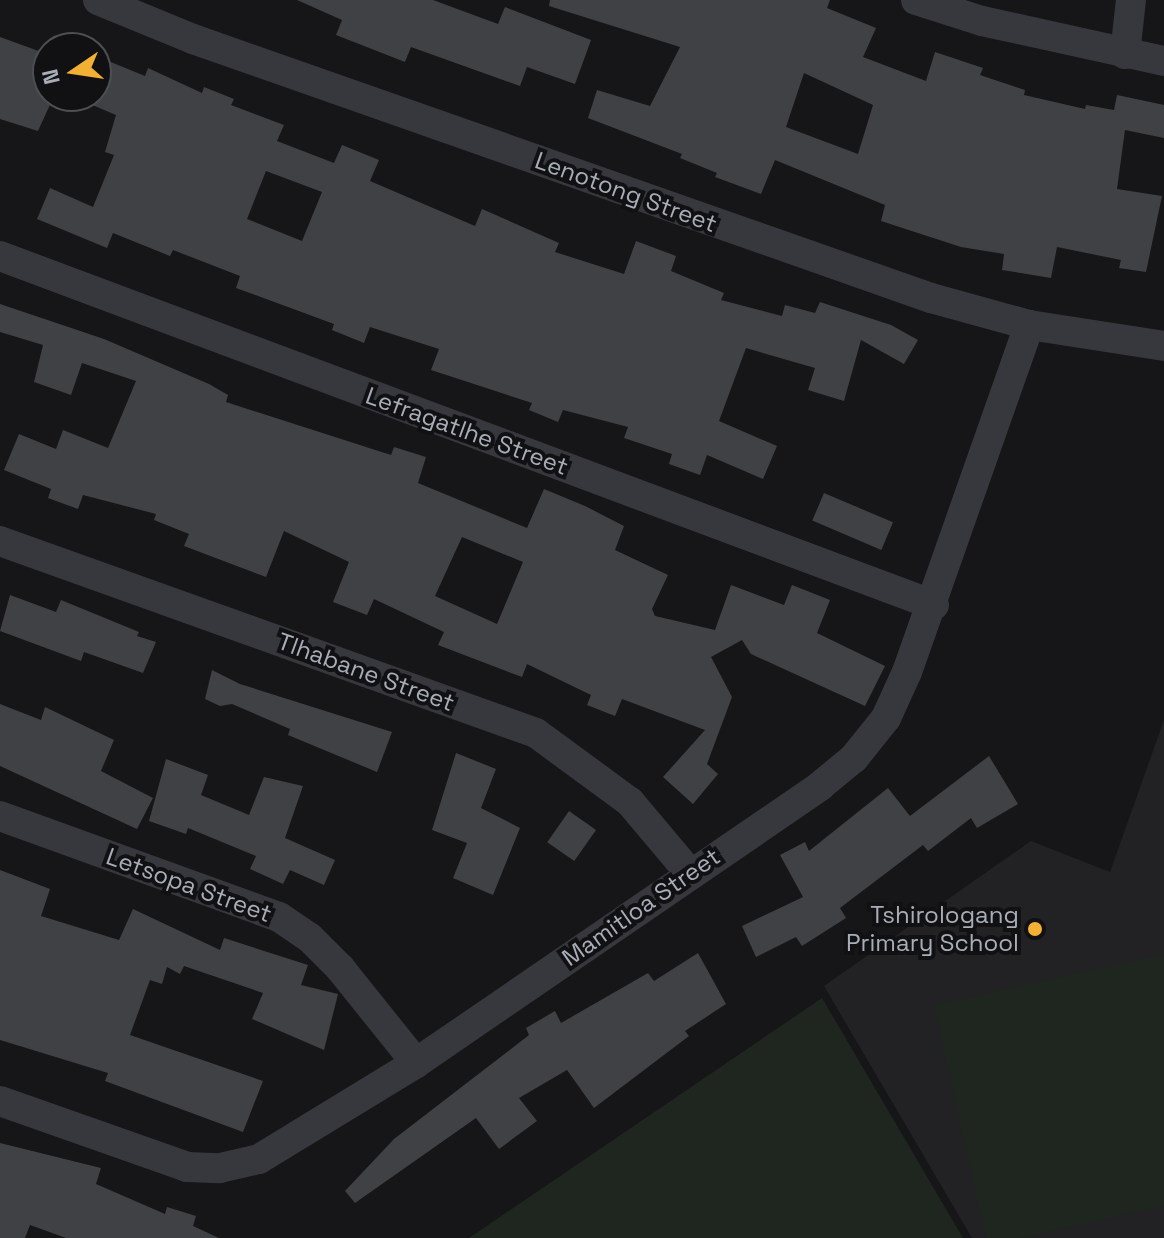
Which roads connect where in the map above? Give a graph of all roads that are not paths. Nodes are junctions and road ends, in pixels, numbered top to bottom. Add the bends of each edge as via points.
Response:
1 (98, 0) edge
2 (916, 0) edge
3 (1131, 0) edge
4 (1125, 54) junction
5 (1164, 61) edge
6 (0, 256) edge
7 (1029, 325) junction
8 (1164, 346) edge
9 (0, 541) edge
10 (934, 605) junction
11 (0, 816) edge
12 (689, 872) junction
13 (416, 1063) junction
14 (0, 1101) edge

1 - 7 street, Lenotong Street via 193,39 799,253
2 - 4 street
3 - 4 street
4 - 5 street
6 - 10 street, Lefragatlhe Street
7 - 8 street, Lenotong Street
7 - 10 street, Mamitloa Street
9 - 12 street, Tlhabane Street via 536,733 630,802
10 - 12 street, Mamitloa Street via 886,718 854,758
11 - 13 street, Letsopa Street via 279,917 340,968
12 - 13 street, Mamitloa Street
13 - 14 street, Mamitloa Street via 295,1141 259,1159 220,1168 187,1167

